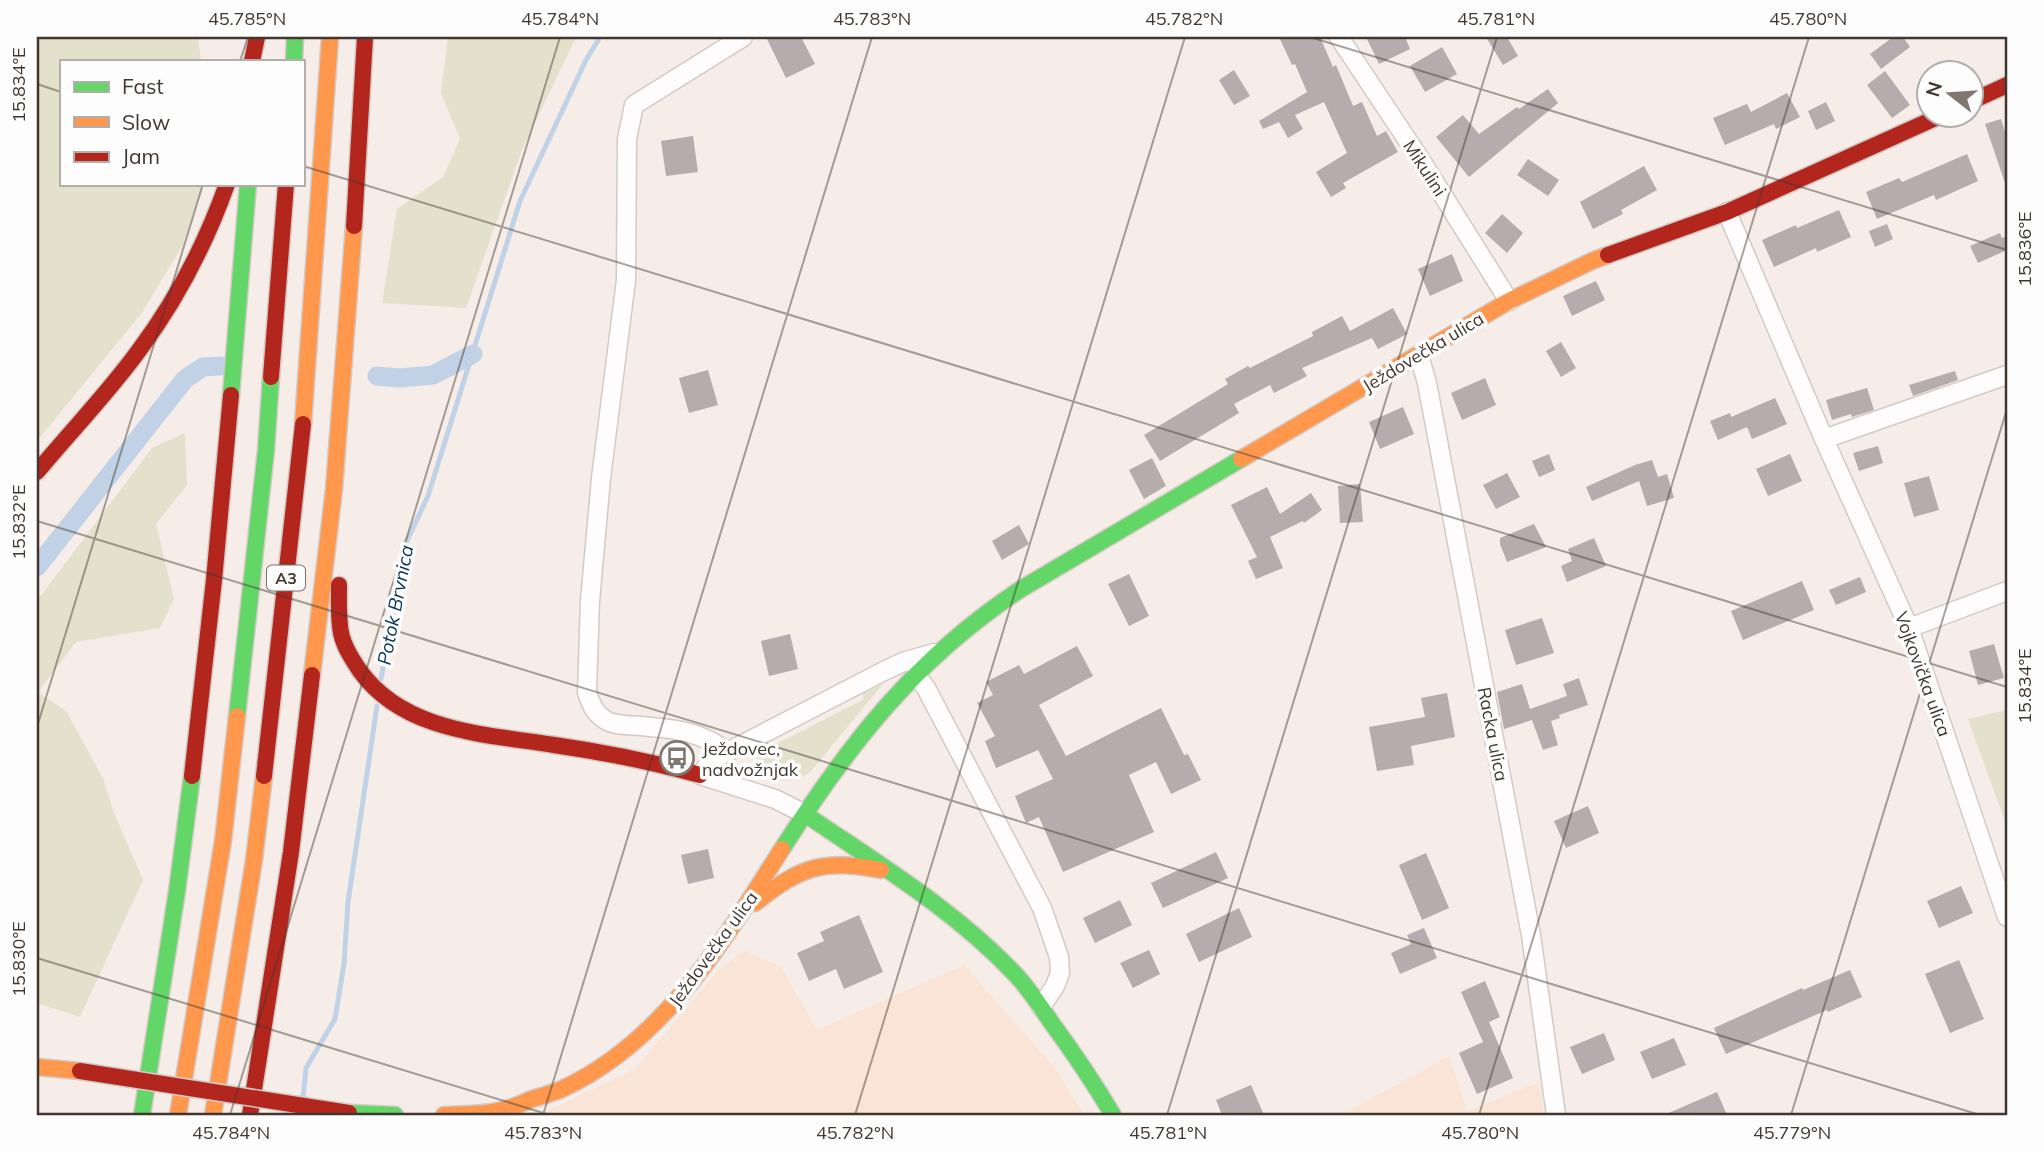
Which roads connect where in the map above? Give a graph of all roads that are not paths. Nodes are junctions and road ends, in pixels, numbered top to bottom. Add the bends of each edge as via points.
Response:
1 (257, 37) edge
2 (295, 37) edge
3 (330, 37) edge
4 (365, 37) edge
5 (743, 37) edge
6 (1339, 37) edge
7 (254, 60) edge
8 (294, 60) edge
9 (2007, 85) edge
10 (1984, 96) edge
11 (1914, 128) edge
12 (226, 186) edge
13 (248, 186) edge
14 (286, 186) edge
15 (1727, 212) junction
16 (1509, 301) junction
17 (1419, 355) junction
18 (2007, 375) edge
19 (1824, 439) junction
20 (37, 472) edge
21 (334, 489) junction
22 (2007, 591) edge
23 (1909, 628) junction
24 (939, 652) junction
25 (916, 675) junction
26 (728, 752) junction
27 (700, 775) junction
28 (806, 814) junction
29 (889, 872) junction
30 (2007, 916) edge
31 (738, 919) junction
32 (1041, 1007) junction
33 (37, 1067) edge
34 (142, 1115) edge
35 (178, 1115) edge
36 (213, 1115) edge
37 (250, 1115) edge
38 (395, 1115) edge
39 (444, 1115) edge
40 (1113, 1115) edge
41 (1556, 1115) edge

1 - 7 main road
2 - 8 main road
3 - 36 main road, A3 via 302,443 254,860
4 - 21 main road
5 - 26 street via 634,105 627,139 626,280 601,478 587,692 591,705 604,719 696,733
6 - 16 street, Mikulini
9 - 10 main road
11 - 15 main road, Ježdovečka ulica
12 - 20 main road via 217,216 139,349
13 - 34 main road via 229,437 187,818
14 - 35 main road, A3 via 266,450 225,828
15 - 16 main road, Ježdovečka ulica via 1592,261
15 - 19 street, Vojkovička ulica
16 - 17 main road, Ježdovečka ulica
17 - 24 main road, Ježdovečka ulica via 1021,589 977,618
17 - 41 street, Racka ulica via 1531,935
18 - 19 street
19 - 23 street, Vojkovička ulica
21 - 27 main road via 343,520 341,636 371,687 401,710 424,720 625,756
21 - 37 main road via 291,852
22 - 23 street
23 - 30 street, Vojkovička ulica
24 - 25 main road, Ježdovečka ulica
24 - 26 street, Ježdovečka ulica via 903,662
25 - 28 main road, Ježdovečka ulica via 852,748
25 - 32 street via 1042,908 1060,973
26 - 27 street, Ježdovečka ulica via 712,760
27 - 28 street
28 - 29 main road
28 - 31 main road, Ježdovečka ulica
29 - 31 main road via 841,863 810,867 768,892
29 - 32 main road via 984,943
31 - 39 main road, Ježdovečka ulica via 662,1017 607,1063 573,1083 513,1107
32 - 40 main road
33 - 38 main road, bridge via 349,1113

